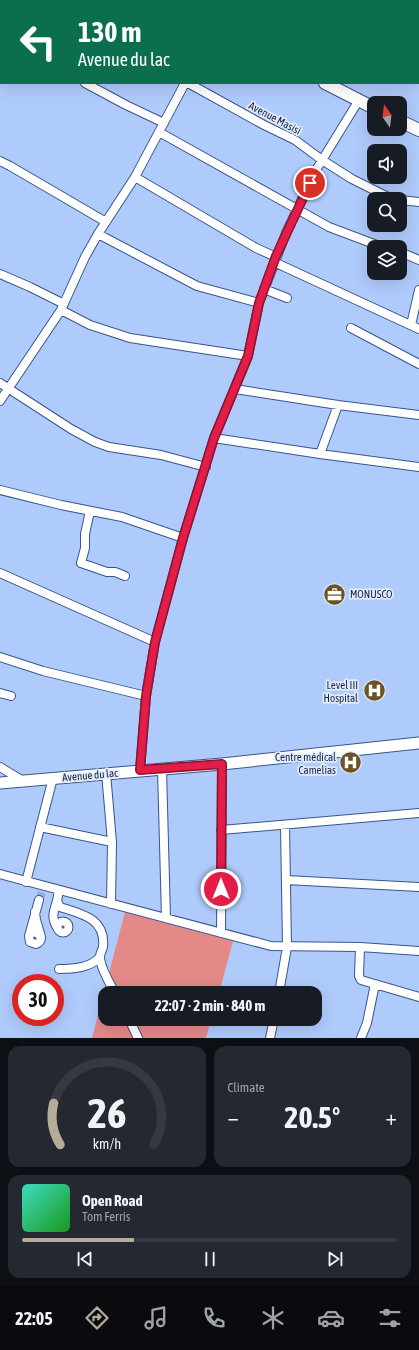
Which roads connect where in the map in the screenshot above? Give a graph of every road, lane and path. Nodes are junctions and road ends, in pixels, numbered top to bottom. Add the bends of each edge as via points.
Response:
1 (87, 84) edge
2 (186, 84) edge
3 (189, 84) edge
4 (327, 84) edge
5 (359, 100) junction
6 (367, 104) edge
7 (164, 123) junction
8 (407, 124) edge
9 (419, 130) edge
10 (159, 132) junction
11 (322, 160) junction
12 (0, 162) edge
13 (134, 177) junction
14 (378, 192) edge
15 (407, 201) edge
16 (419, 202) edge
17 (297, 210) junction
18 (106, 222) junction
19 (98, 234) junction
20 (367, 241) edge
21 (407, 255) edge
22 (275, 260) junction
23 (419, 260) edge
24 (0, 274) edge
25 (264, 289) junction
26 (419, 290) edge
27 (287, 298) dead end
28 (259, 303) junction
29 (62, 307) junction
30 (415, 327) edge
31 (351, 328) dead end
32 (248, 356) junction
33 (419, 364) edge
34 (0, 383) edge
35 (8, 388) junction
36 (235, 389) junction
37 (0, 401) edge
38 (338, 405) junction
39 (419, 415) edge
40 (214, 438) junction
41 (320, 454) junction
42 (206, 467) junction
43 (419, 467) edge
44 (0, 490) edge
45 (90, 511) junction
46 (183, 538) junction
47 (0, 573) edge
48 (125, 576) dead end
49 (155, 642) junction
50 (0, 657) edge
51 (0, 693) edge
52 (11, 696) dead end
53 (146, 696) junction
54 (419, 743) edge
55 (222, 764) junction
56 (0, 767) edge
57 (162, 769) junction
58 (140, 770) junction
59 (106, 773) junction
60 (53, 778) junction
61 (23, 781) junction
62 (0, 783) edge
63 (419, 813) edge
64 (285, 825) junction
65 (40, 827) junction
66 (221, 830) junction
67 (112, 842) junction
68 (0, 874) edge
69 (286, 880) junction
70 (26, 882) junction
71 (419, 887) edge
72 (59, 890) junction
73 (42, 893) junction
74 (58, 904) junction
75 (111, 904) junction
76 (35, 912) junction
77 (166, 918) junction
78 (221, 933) junction
79 (287, 947) junction
80 (360, 947) junction
81 (419, 951) edge
82 (100, 957) junction
83 (59, 969) dead end
84 (375, 984) junction
85 (112, 986) edge
86 (280, 986) edge
87 (419, 997) edge
88 (132, 1026) edge
89 (273, 1026) edge
90 (138, 1038) edge
91 (270, 1038) edge
92 (361, 1038) edge

1 - 7 street
2 - 7 street
3 - 11 street, Avenue Masisi via 295,140
4 - 5 highway
5 - 6 highway
5 - 11 street
7 - 10 street
8 - 9 highway
10 - 13 street
10 - 17 street
11 - 14 street, Avenue Masisi
11 - 17 street
12 - 18 street
13 - 18 street
13 - 22 street
15 - 16 street
17 - 20 street via 328,227
17 - 22 street
18 - 19 street
19 - 28 street via 196,286
19 - 29 street
21 - 23 street
22 - 25 street
22 - 30 street
24 - 29 street via 30,287
25 - 27 street
25 - 28 street
26 - 30 street
28 - 32 street
29 - 32 street via 90,325 130,338
29 - 35 street
31 - 33 street
32 - 36 street
34 - 35 street
35 - 37 street
35 - 42 street via 95,442
36 - 38 street
36 - 40 street
38 - 39 street
38 - 41 street
40 - 41 street
40 - 42 street
41 - 43 street
42 - 46 street
44 - 45 street
45 - 46 street via 122,517
45 - 48 street via 81,563
46 - 49 street
47 - 49 street
49 - 53 street
50 - 53 street
51 - 52 street
53 - 58 street
54 - 55 main road, Avenue du lac
55 - 57 main road, Avenue du lac
55 - 66 street
56 - 61 street
57 - 58 main road, Avenue du lac
57 - 77 street
58 - 59 main road, Avenue du lac
59 - 60 main road, Avenue du lac
59 - 67 street
60 - 61 main road, Avenue du lac
60 - 65 street
61 - 62 main road, Avenue du lac
63 - 64 street
64 - 66 street
64 - 69 street
65 - 67 street
65 - 70 street
66 - 78 street
67 - 75 street
68 - 70 street
69 - 71 street
69 - 79 street
70 - 73 street
72 - 73 street
72 - 74 street
72 - 75 street
73 - 76 street
74 - 74 street via 53,916 54,923 60,932 66,932 68,928
74 - 82 street via 98,924 103,947
75 - 77 street
76 - 76 street via 29,936 34,933 40,936
77 - 78 street
78 - 79 street via 271,946
79 - 80 street
79 - 86 street
80 - 81 street
80 - 84 street via 360,978
82 - 83 street via 95,963 86,966
82 - 85 street
84 - 87 street
84 - 92 street via 367,1023
88 - 90 street
89 - 91 street

